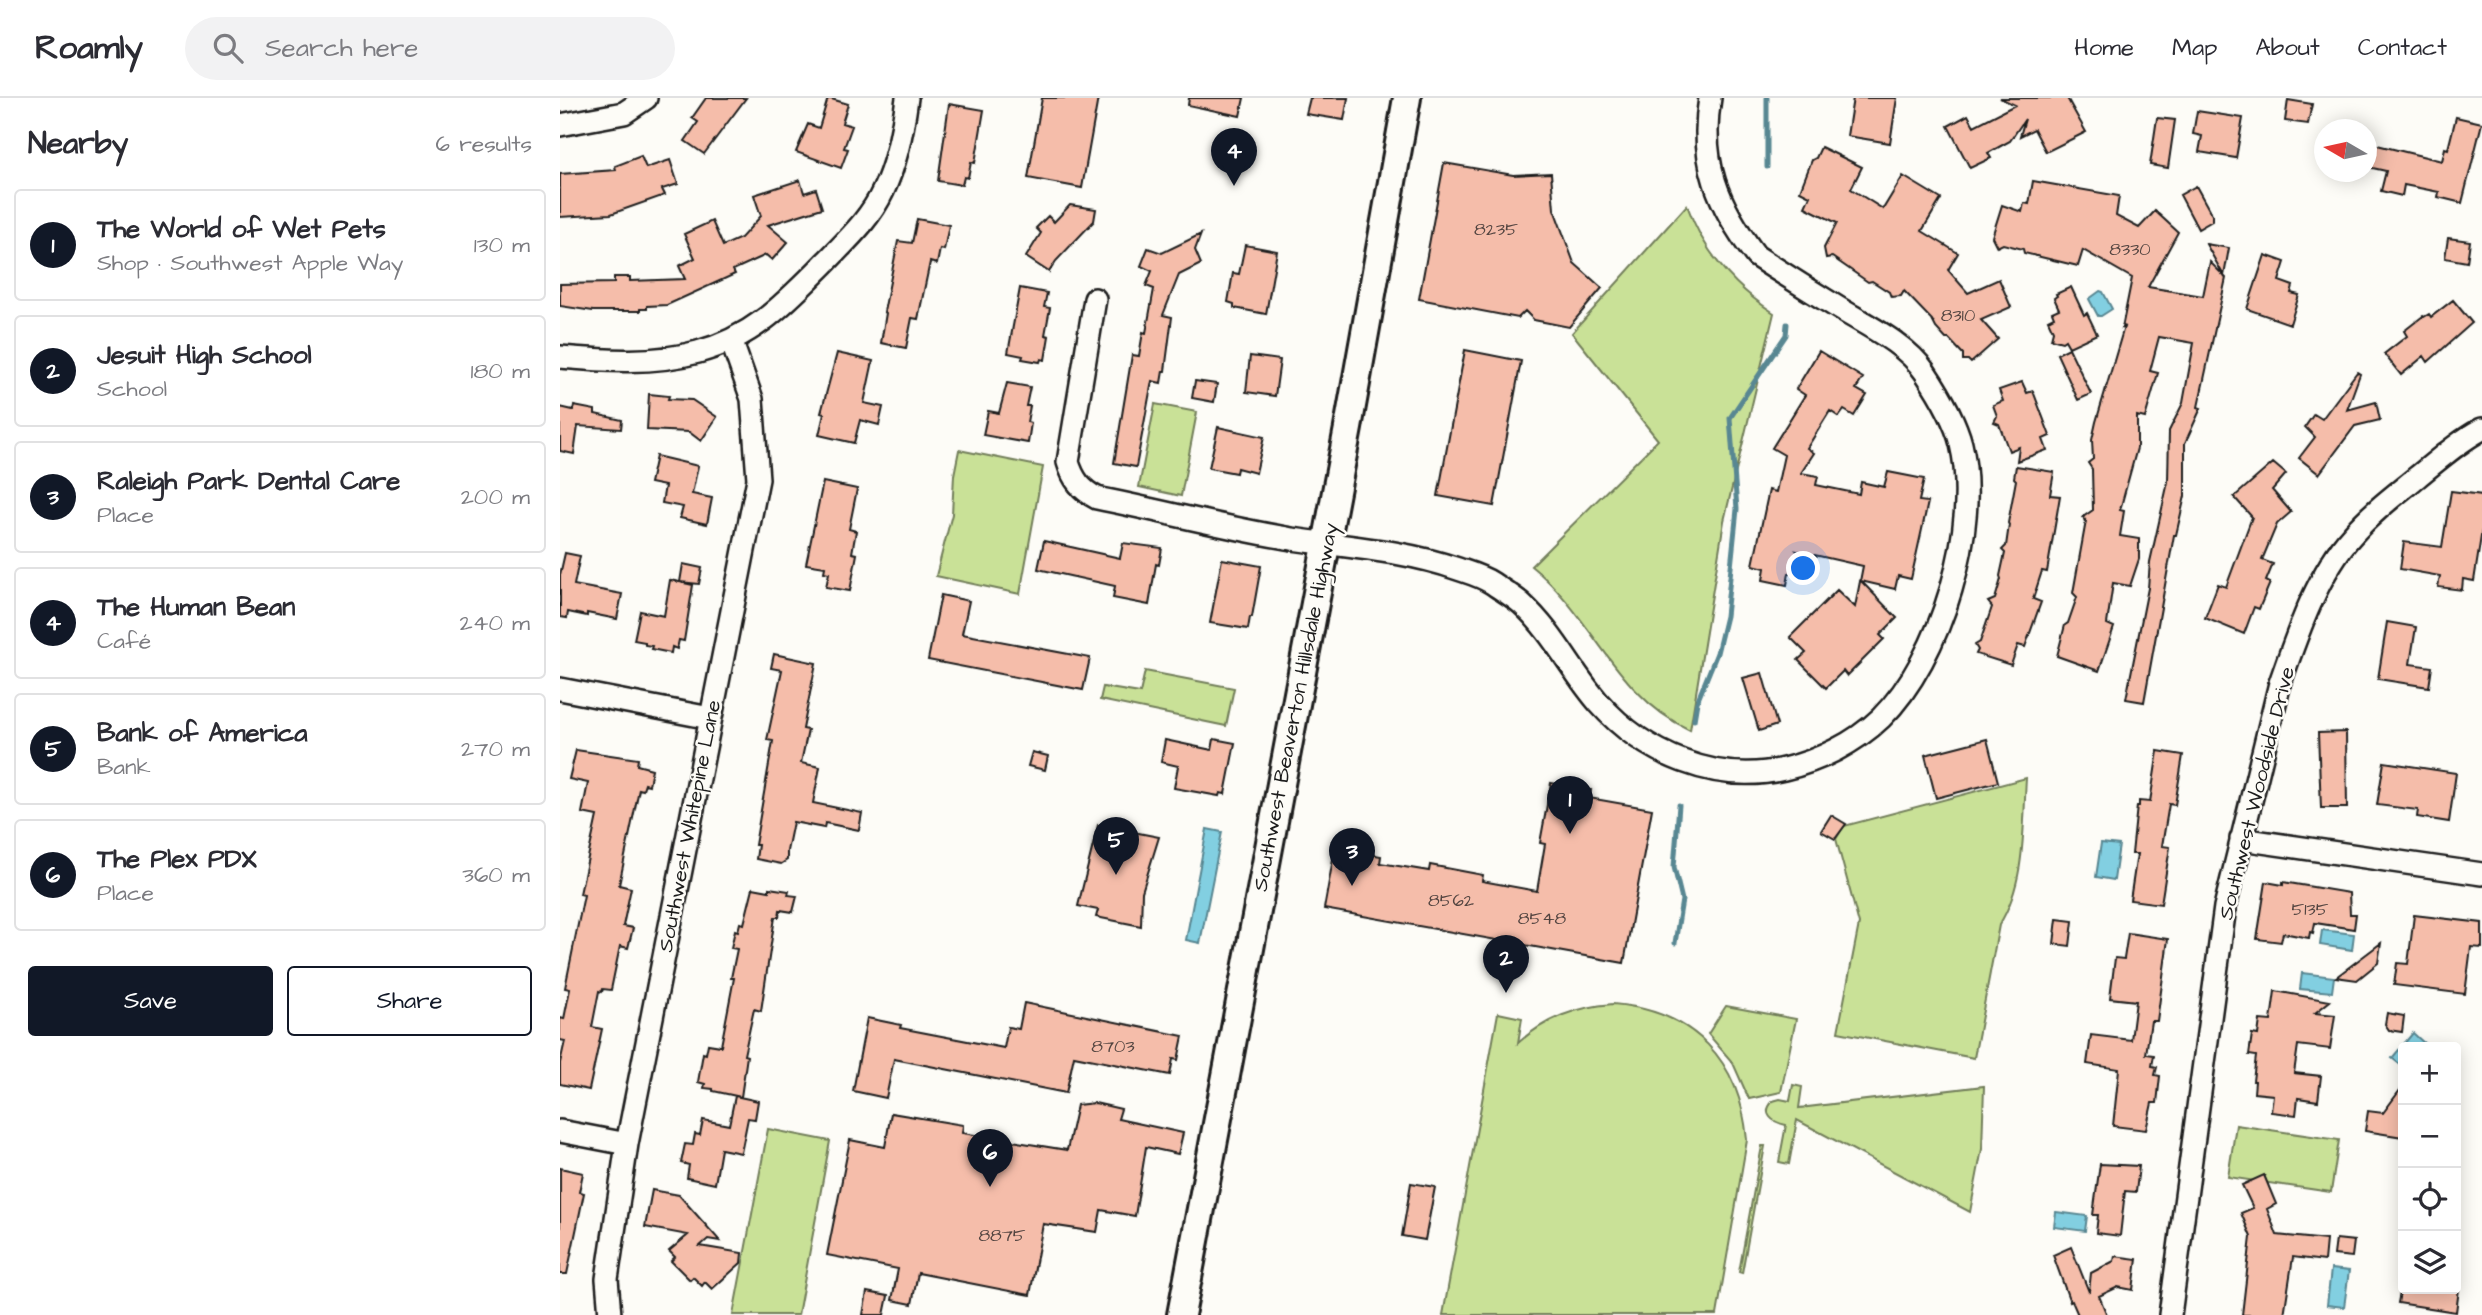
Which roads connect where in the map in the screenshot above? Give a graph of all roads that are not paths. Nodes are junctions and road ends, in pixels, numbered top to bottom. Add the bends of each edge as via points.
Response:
1 (646, 98) edge
2 (907, 98) edge
3 (1407, 98) edge
4 (1710, 98) edge
5 (560, 125) edge
6 (1096, 299) dead end
7 (731, 340) junction
8 (560, 357) edge
9 (2482, 429) edge
10 (1325, 543) junction
11 (560, 689) edge
12 (710, 718) junction
13 (2241, 839) junction
14 (2482, 874) edge
15 (560, 1131) edge
16 (627, 1144) junction
17 (609, 1314) edge
18 (1181, 1315) edge
19 (2170, 1315) edge

1 - 5 street via 624,113
2 - 7 street via 892,169 861,226 776,312
3 - 10 main road, Southwest Beaverton Hillsdale Highway
4 - 10 street via 1706,117 1711,176 1741,236 1756,256 1897,345 1923,369 1961,442 1968,505 1959,559 1926,655 1901,695 1856,738 1798,766 1753,773 1698,767 1633,734 1600,704 1522,604 1484,578 1421,557
6 - 10 street via 1068,462 1078,484 1097,498
7 - 8 street via 674,357
7 - 12 street, Southwest Whitepine Lane via 752,399 758,479
9 - 13 street, Southwest Woodside Drive via 2377,509 2331,562 2280,683
10 - 18 main road, Southwest Beaverton Hillsdale Highway
11 - 12 street
12 - 16 street, Southwest Whitepine Lane
13 - 14 street
13 - 19 street, Southwest Woodside Drive via 2225,907
15 - 16 street
16 - 17 street, Southwest Whitepine Lane via 607,1279

